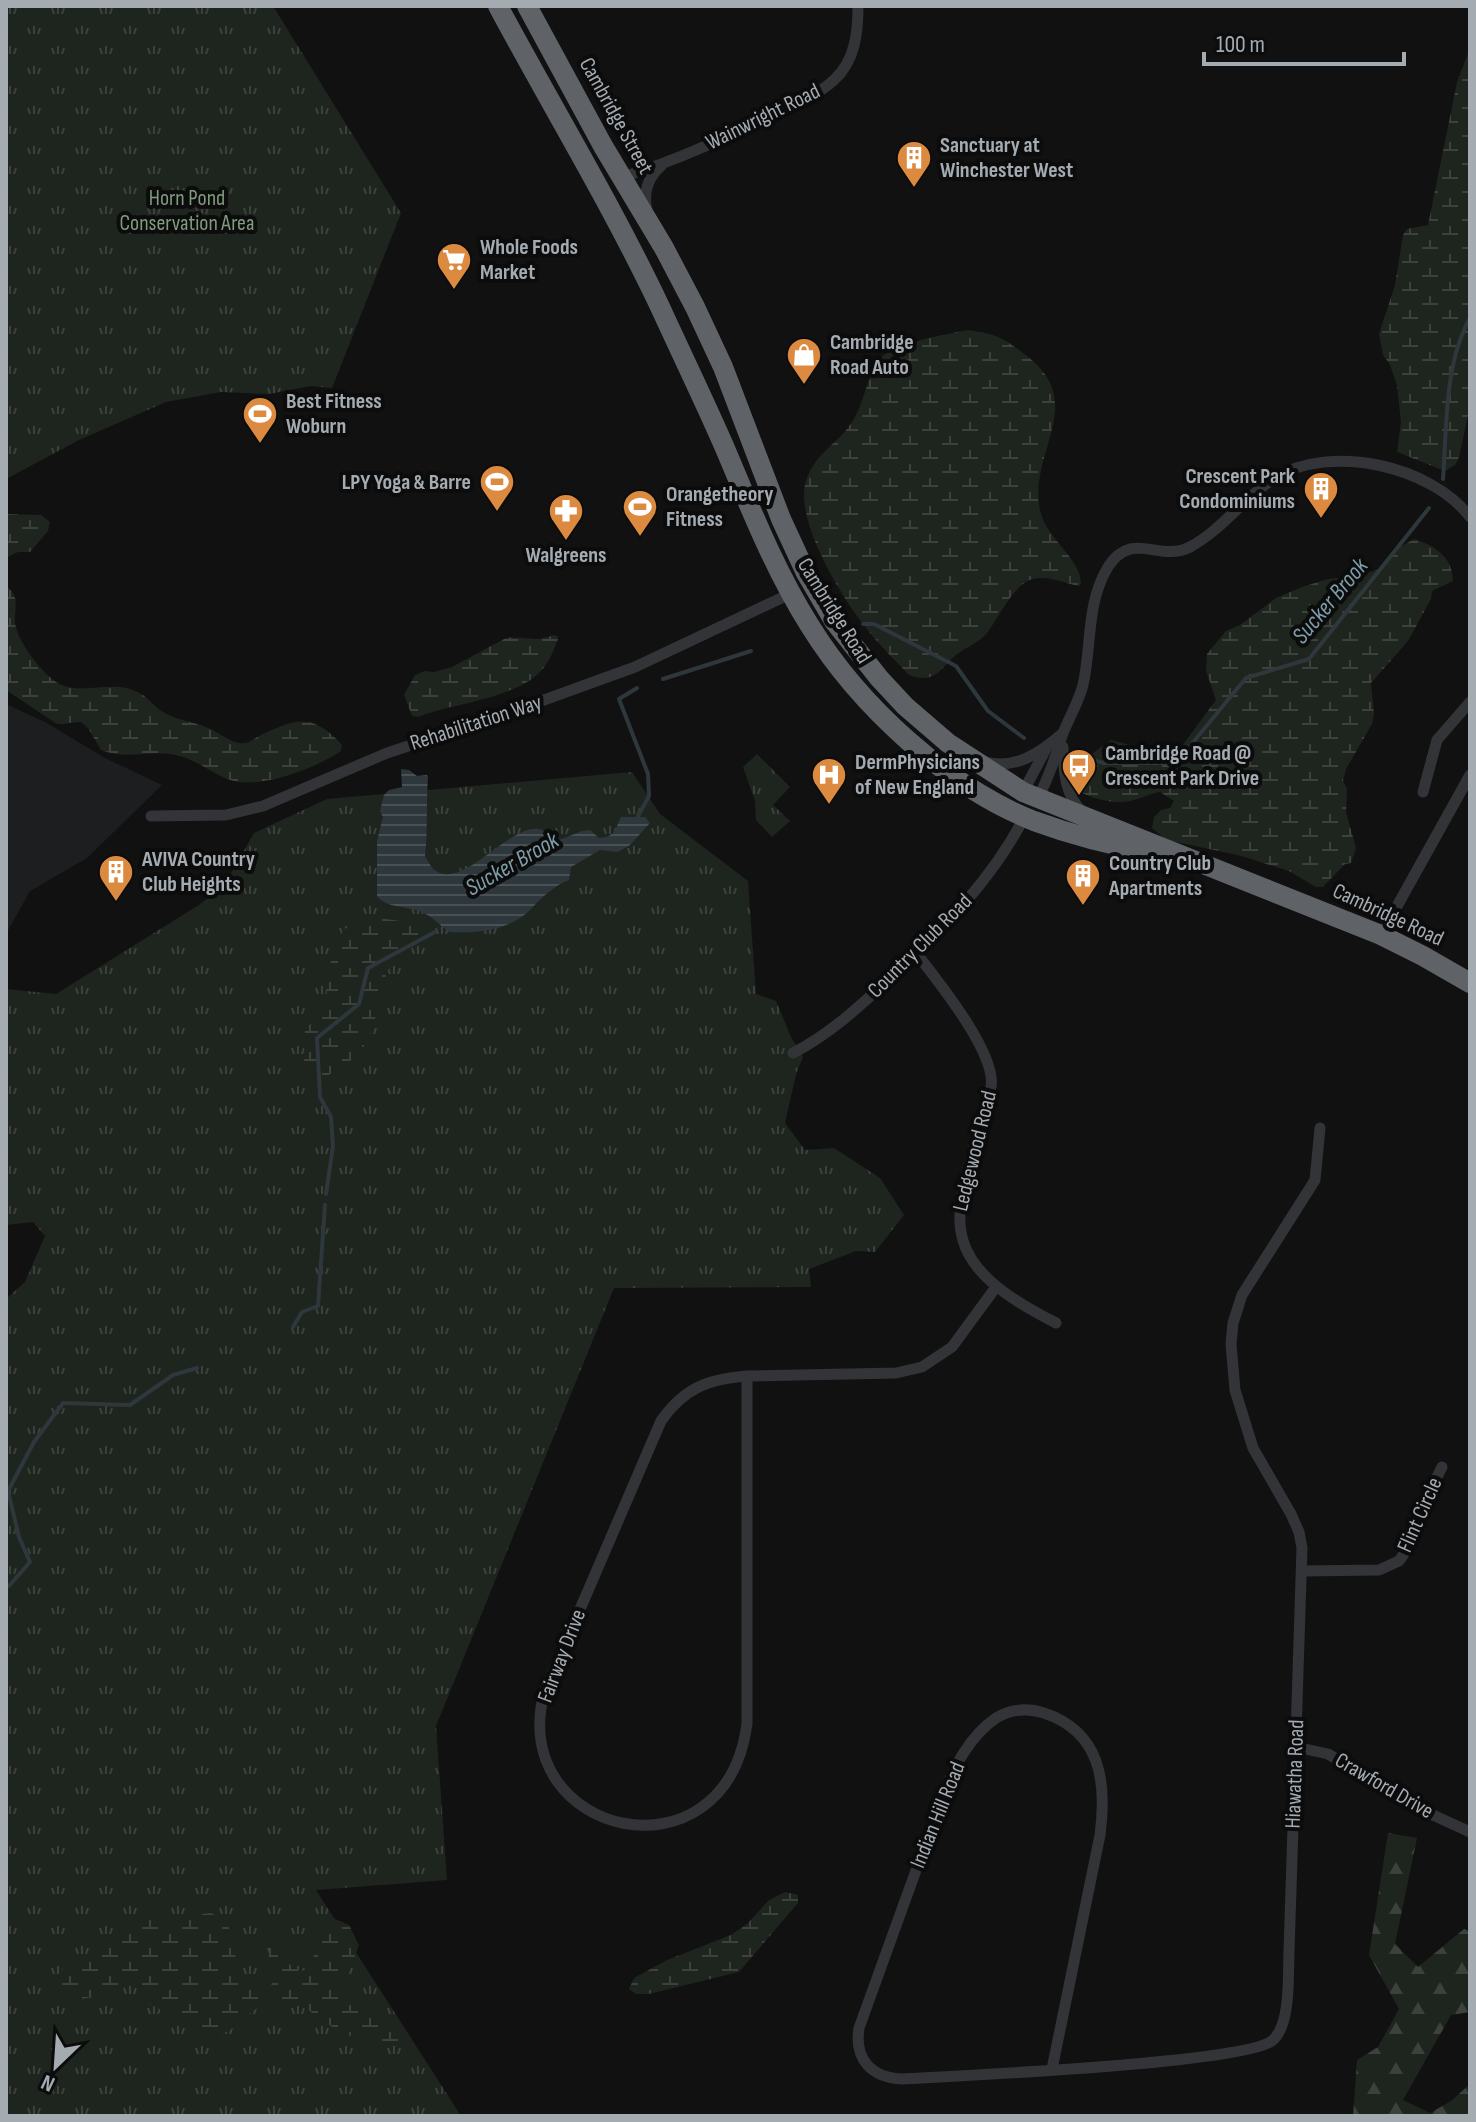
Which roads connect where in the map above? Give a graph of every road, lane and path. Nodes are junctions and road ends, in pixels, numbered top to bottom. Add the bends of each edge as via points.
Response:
1 (498, 6) edge
2 (527, 6) edge
3 (858, 6) edge
4 (554, 53) junction
5 (531, 67) junction
6 (662, 165) junction
7 (622, 177) junction
8 (664, 248) junction
9 (749, 433) junction
10 (723, 445) junction
11 (1470, 517) edge
12 (792, 593) junction
13 (1470, 702) edge
14 (1063, 734) junction
15 (948, 743) junction
16 (1049, 746) junction
17 (1470, 775) edge
18 (1423, 792) dead end
19 (1031, 795) junction
20 (151, 816) dead end
21 (1025, 816) junction
22 (1093, 820) junction
23 (1194, 860) junction
24 (1381, 935) junction
25 (917, 954) junction
26 (1470, 983) edge
27 (793, 1053) dead end
28 (1320, 1128) dead end
29 (996, 1287) junction
30 (1056, 1323) dead end
31 (747, 1376) junction
32 (1442, 1467) dead end
33 (1302, 1571) junction
34 (1296, 1747) junction
35 (1470, 1832) edge
36 (866, 2065) joint
37 (1052, 2069) junction

1 - 5 highway
2 - 4 highway, Cambridge Street
3 - 6 street, Wainwright Road via 853,50 835,80
4 - 5 highway
4 - 7 highway, Cambridge Street
5 - 10 highway, Cambridge Road via 632,249
6 - 7 street, Wainwright Road
6 - 8 street via 648,184 645,199
7 - 8 highway, Cambridge Street
8 - 9 highway, Cambridge Road via 713,345
9 - 10 highway
9 - 15 highway, Cambridge Road via 797,554 834,621 886,685
10 - 12 highway, Cambridge Road
11 - 14 street via 1443,491 1401,472 1366,463 1323,464 1278,476 1190,547 1169,552 1135,547 1122,552 1095,595 1083,683
12 - 20 street, Rehabilitation Way via 635,667 367,761 263,806 226,815
12 - 21 highway, Cambridge Road via 855,689 892,727 974,788
13 - 18 street via 1437,740
14 - 16 street
14 - 19 street via 1052,772
14 - 22 street via 1068,791
15 - 16 street via 996,765 1028,758
15 - 19 highway, Cambridge Road
16 - 19 street
17 - 24 street
19 - 21 highway
19 - 22 highway, Cambridge Road
21 - 23 highway, Cambridge Road via 1083,836
21 - 25 street, Country Club Road via 975,891
22 - 23 highway, Cambridge Road
23 - 24 highway, Cambridge Road
24 - 26 highway, Cambridge Road
25 - 27 street, Country Club Road via 840,1024
25 - 29 street, Ledgewood Road via 968,1026 991,1071 958,1218 967,1254
28 - 33 street, Hiawatha Road via 1315,1180 1250,1280 1231,1344 1233,1379 1248,1434 1297,1525
29 - 30 street, Ledgewood Road
29 - 31 street, Fairway Drive via 958,1340 922,1367 896,1373
31 - 31 street, Fairway Drive via 743,1748 725,1786 694,1813 653,1826 619,1823 583,1807 552,1771 540,1735 544,1693 661,1421 702,1384
32 - 33 street, Flint Circle via 1399,1561 1379,1570
33 - 34 street, Hiawatha Road
34 - 35 street, Crawford Drive via 1328,1754
34 - 37 street, Hiawatha Road via 1287,1999 1277,2036 1267,2045 1242,2052
36 - 37 street, Hiawatha Road via 881,2076 903,2079
36 - 37 street, Indian Hill Road via 859,2050 859,2028 950,1779 966,1748 986,1727 1003,1714 1024,1709 1059,1719 1083,1736 1095,1757 1103,1795 1100,1835

